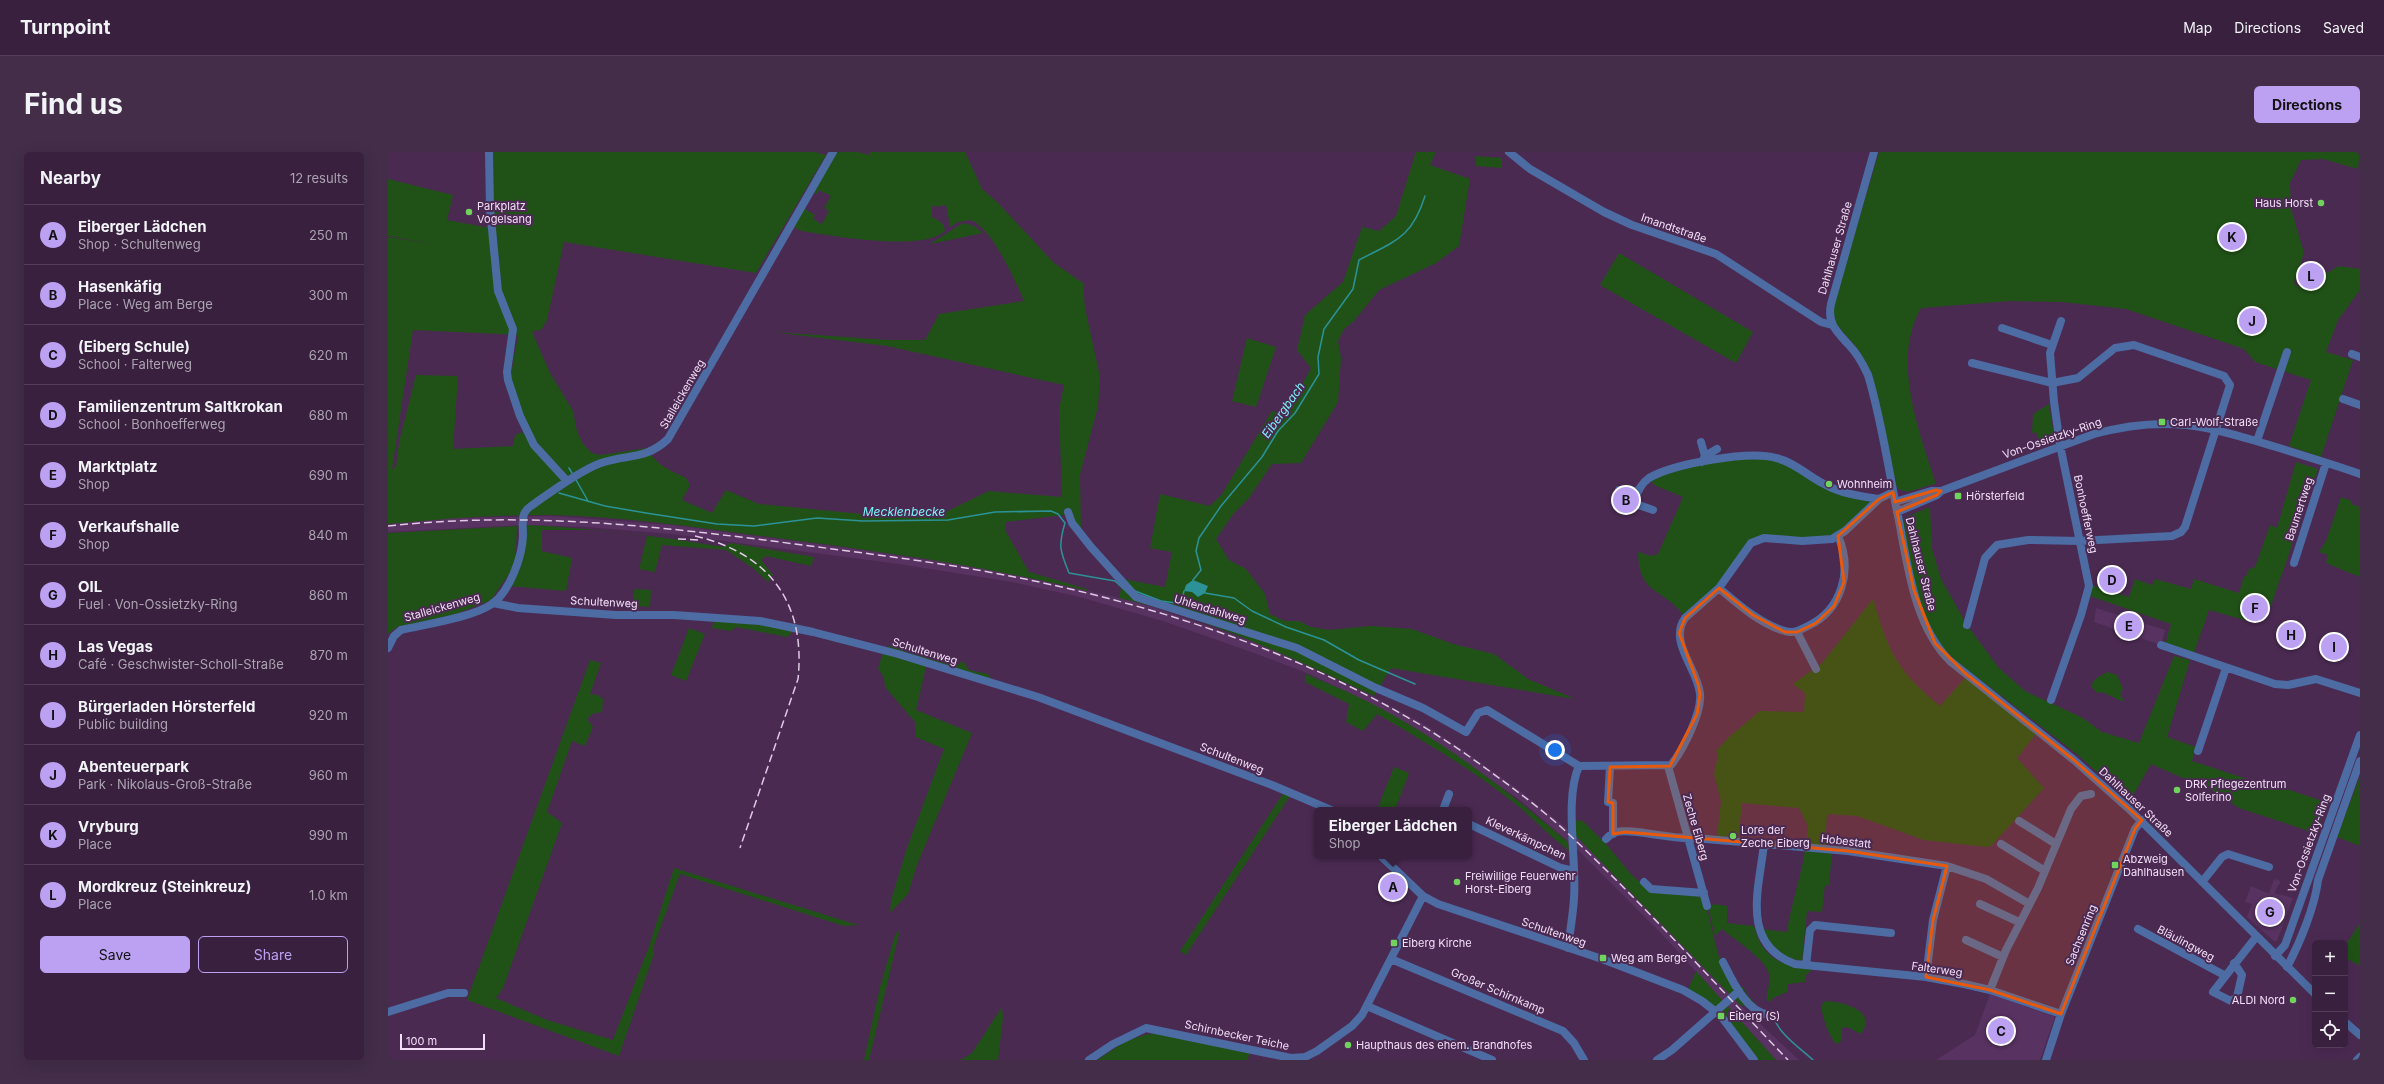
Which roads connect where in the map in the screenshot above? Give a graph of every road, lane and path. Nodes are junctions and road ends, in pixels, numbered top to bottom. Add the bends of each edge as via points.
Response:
1 (489, 152) edge
2 (833, 152) edge
3 (1509, 152) edge
4 (1874, 152) edge
5 (2060, 321) dead end
6 (1832, 325) junction
7 (2002, 328) dead end
8 (2052, 345) junction
9 (2287, 352) dead end
10 (1972, 363) dead end
11 (2052, 383) junction
12 (2343, 399) dead end
13 (2360, 404) edge
14 (2216, 429) junction
15 (2257, 441) junction
16 (1701, 442) dead end
17 (2060, 446) junction
18 (1717, 449) dead end
19 (1704, 459) junction
20 (2326, 463) junction
21 (2360, 474) edge
22 (573, 478) junction
23 (1619, 490) dead end
24 (1638, 491) junction
25 (1940, 491) junction
26 (1893, 492) junction
27 (1879, 499) junction
28 (1895, 502) junction
29 (1653, 510) dead end
30 (1068, 512) dead end
31 (1897, 512) junction
32 (1838, 536) junction
33 (2080, 540) junction
34 (2294, 563) dead end
35 (1719, 588) junction
36 (493, 603) junction
37 (1967, 625) dead end
38 (1797, 632) junction
39 (2161, 645) dead end
40 (388, 648) edge
41 (2226, 668) junction
42 (1816, 670) dead end
43 (2360, 693) edge
44 (2051, 700) dead end
45 (2360, 735) edge
46 (2198, 751) dead end
47 (2360, 761) edge
48 (1579, 766) junction
49 (1668, 766) junction
50 (1610, 767) junction
51 (1449, 794) dead end
52 (2091, 794) dead end
53 (1323, 807) edge
54 (1444, 807) edge
55 (2142, 820) junction
56 (2019, 821) dead end
57 (1472, 825) edge
58 (1688, 838) junction
59 (1764, 844) junction
60 (2001, 844) dead end
61 (2056, 844) junction
62 (1384, 859) edge
63 (1947, 866) junction
64 (2269, 867) dead end
65 (1574, 871) junction
66 (2045, 871) junction
67 (1644, 882) dead end
68 (2202, 882) junction
69 (1704, 893) junction
70 (1423, 896) junction
71 (2028, 903) junction
72 (1980, 904) dead end
73 (1707, 906) dead end
74 (2019, 922) junction
75 (2138, 929) dead end
76 (1891, 933) dead end
77 (2256, 937) junction
78 (1966, 940) dead end
79 (1568, 948) junction
80 (2276, 956) junction
81 (2003, 957) junction
82 (1391, 959) junction
83 (1723, 962) dead end
84 (2234, 963) junction
85 (1806, 965) junction
86 (2288, 967) junction
87 (2224, 975) junction
88 (1926, 977) junction
89 (1990, 990) junction
90 (2312, 991) edge
91 (1739, 992) junction
92 (464, 993) dead end
93 (1367, 1006) junction
94 (1716, 1011) junction
95 (388, 1012) edge
96 (2061, 1014) junction
97 (1769, 1015) dead end
98 (2348, 1025) edge
99 (2360, 1035) edge
100 (2360, 1057) edge
101 (1089, 1060) edge
102 (1492, 1060) edge
103 (1584, 1060) edge
104 (1657, 1060) edge
105 (1754, 1060) edge
106 (2046, 1060) edge
107 (2357, 1060) edge

1 - 22 street via 490,210 498,291 513,329 508,380 520,416 534,446
2 - 22 street, Stalleickenweg via 668,439 653,452 600,464
3 - 6 street, Imandtstraße via 1530,169 1604,212 1632,225 1716,254 1821,322
4 - 6 street, Dahlhauser Straße via 1830,304
5 - 8 street, Bonhoefferweg
6 - 26 street, Dahlhauser Straße via 1855,352 1868,375
7 - 8 street
8 - 11 street, Bonhoefferweg
9 - 15 street
10 - 11 street
11 - 14 street via 2078,378 2115,348 2127,345 2145,348 2230,381 2230,390
11 - 17 street, Bonhoefferweg
12 - 13 street
14 - 15 street, Von-Ossietzky-Ring
14 - 17 street, Von-Ossietzky-Ring via 2162,422 2117,428
14 - 33 street via 2185,527 2181,532 2172,536
15 - 20 street, Von-Ossietzky-Ring
16 - 19 street
17 - 25 street, Von-Ossietzky-Ring
17 - 33 street, Bonhoefferweg
18 - 19 street
19 - 24 street via 1650,478
19 - 27 street via 1757,456 1777,458 1823,484 1846,493
20 - 21 street, Von-Ossietzky-Ring
20 - 34 street, Baumertweg
22 - 36 street, Stalleickenweg via 524,512 521,557 509,581
23 - 24 street
24 - 29 street via 1632,503
25 - 28 street, Von-Ossietzky-Ring via 1930,491
25 - 31 street, Von-Ossietzky-Ring via 1937,495
26 - 27 street
26 - 28 street, Dahlhauser Straße
27 - 32 street
28 - 31 street, Dahlhauser Straße
30 - 48 street, Uhlendahlweg via 1072,523 1091,547 1130,593 1143,601 1297,648 1376,688 1423,708 1466,732 1478,713 1487,710
31 - 55 street, Dahlhauser Straße via 1904,551 1922,618 1938,648 1965,673 2074,760
32 - 35 street via 1818,542 1757,540 1747,548
32 - 38 street via 1844,582 1840,595 1826,616
33 - 37 street via 2028,540 1998,545 1990,550 1985,558
33 - 44 street, Bonhoefferweg via 2088,591
35 - 38 street via 1753,615 1785,632
35 - 49 street via 1681,624 1679,633 1698,684 1699,704 1689,733 1673,762
36 - 40 street, Stalleickenweg via 467,614 401,630 394,636
36 - 53 street, Schultenweg via 518,608 616,615 674,615 760,621 813,632 892,652 1038,697 1272,785
38 - 42 street
39 - 41 street
41 - 43 street via 2275,684 2288,685 2316,679
41 - 46 street
45 - 80 street, Von-Ossietzky-Ring via 2285,945
47 - 86 street, Von-Ossietzky-Ring
48 - 50 street
48 - 65 street via 1575,774 1572,799
49 - 50 street
49 - 58 street, Zeche Eiberg
50 - 58 street, Hobestatt via 1608,802 1613,803 1609,836 1625,832
51 - 54 street
52 - 61 street via 2081,796 2076,801
55 - 68 street, Dahlhauser Straße
55 - 96 street, Sachsenring via 2132,835
56 - 61 street
57 - 65 street, Kleverkämpchen via 1561,868
58 - 59 street, Hobestatt
58 - 69 street, Zeche Eiberg
59 - 63 street, Hobestatt via 1848,851
59 - 85 street, Falterweg via 1757,915 1759,931 1775,954 1795,964
60 - 66 street
61 - 66 street
62 - 70 street, Schultenweg
63 - 71 street, Hobestatt via 1970,872 1997,884
63 - 88 street via 1933,920
64 - 68 street via 2228,854 2222,857
65 - 79 street via 1574,899
66 - 71 street
67 - 69 street via 1651,890
68 - 77 street, Dahlhauser Straße
69 - 73 street, Zeche Eiberg
70 - 79 street, Schultenweg via 1438,904
70 - 82 street, Schirnbecker Teiche
71 - 74 street
72 - 74 street
74 - 81 street
75 - 87 street, Bläulingweg
76 - 85 street via 1815,925 1810,930
77 - 80 street, Dahlhauser Straße
77 - 84 street
78 - 81 street
79 - 94 street, Schultenweg via 1673,986
80 - 86 street, Dahlhauser Straße
81 - 89 street
82 - 93 street, Schirnbecker Teiche
82 - 103 street, Großer Schirnkamp via 1563,1031
83 - 91 street
84 - 87 street
84 - 87 street via 2242,975 2233,1001 2212,992
85 - 88 street, Falterweg
86 - 90 street, Dahlhauser Straße
88 - 89 street, Falterweg
89 - 96 street, Falterweg
91 - 94 street
91 - 97 street via 1752,1005
92 - 95 street via 448,993
93 - 101 street, Schirnbecker Teiche via 1352,1026 1317,1051 1304,1057 1284,1057 1146,1028 1113,1044
93 - 102 street
94 - 104 street
94 - 105 street, Schultenweg
96 - 106 street, Sachsenring
98 - 99 street
100 - 107 street

